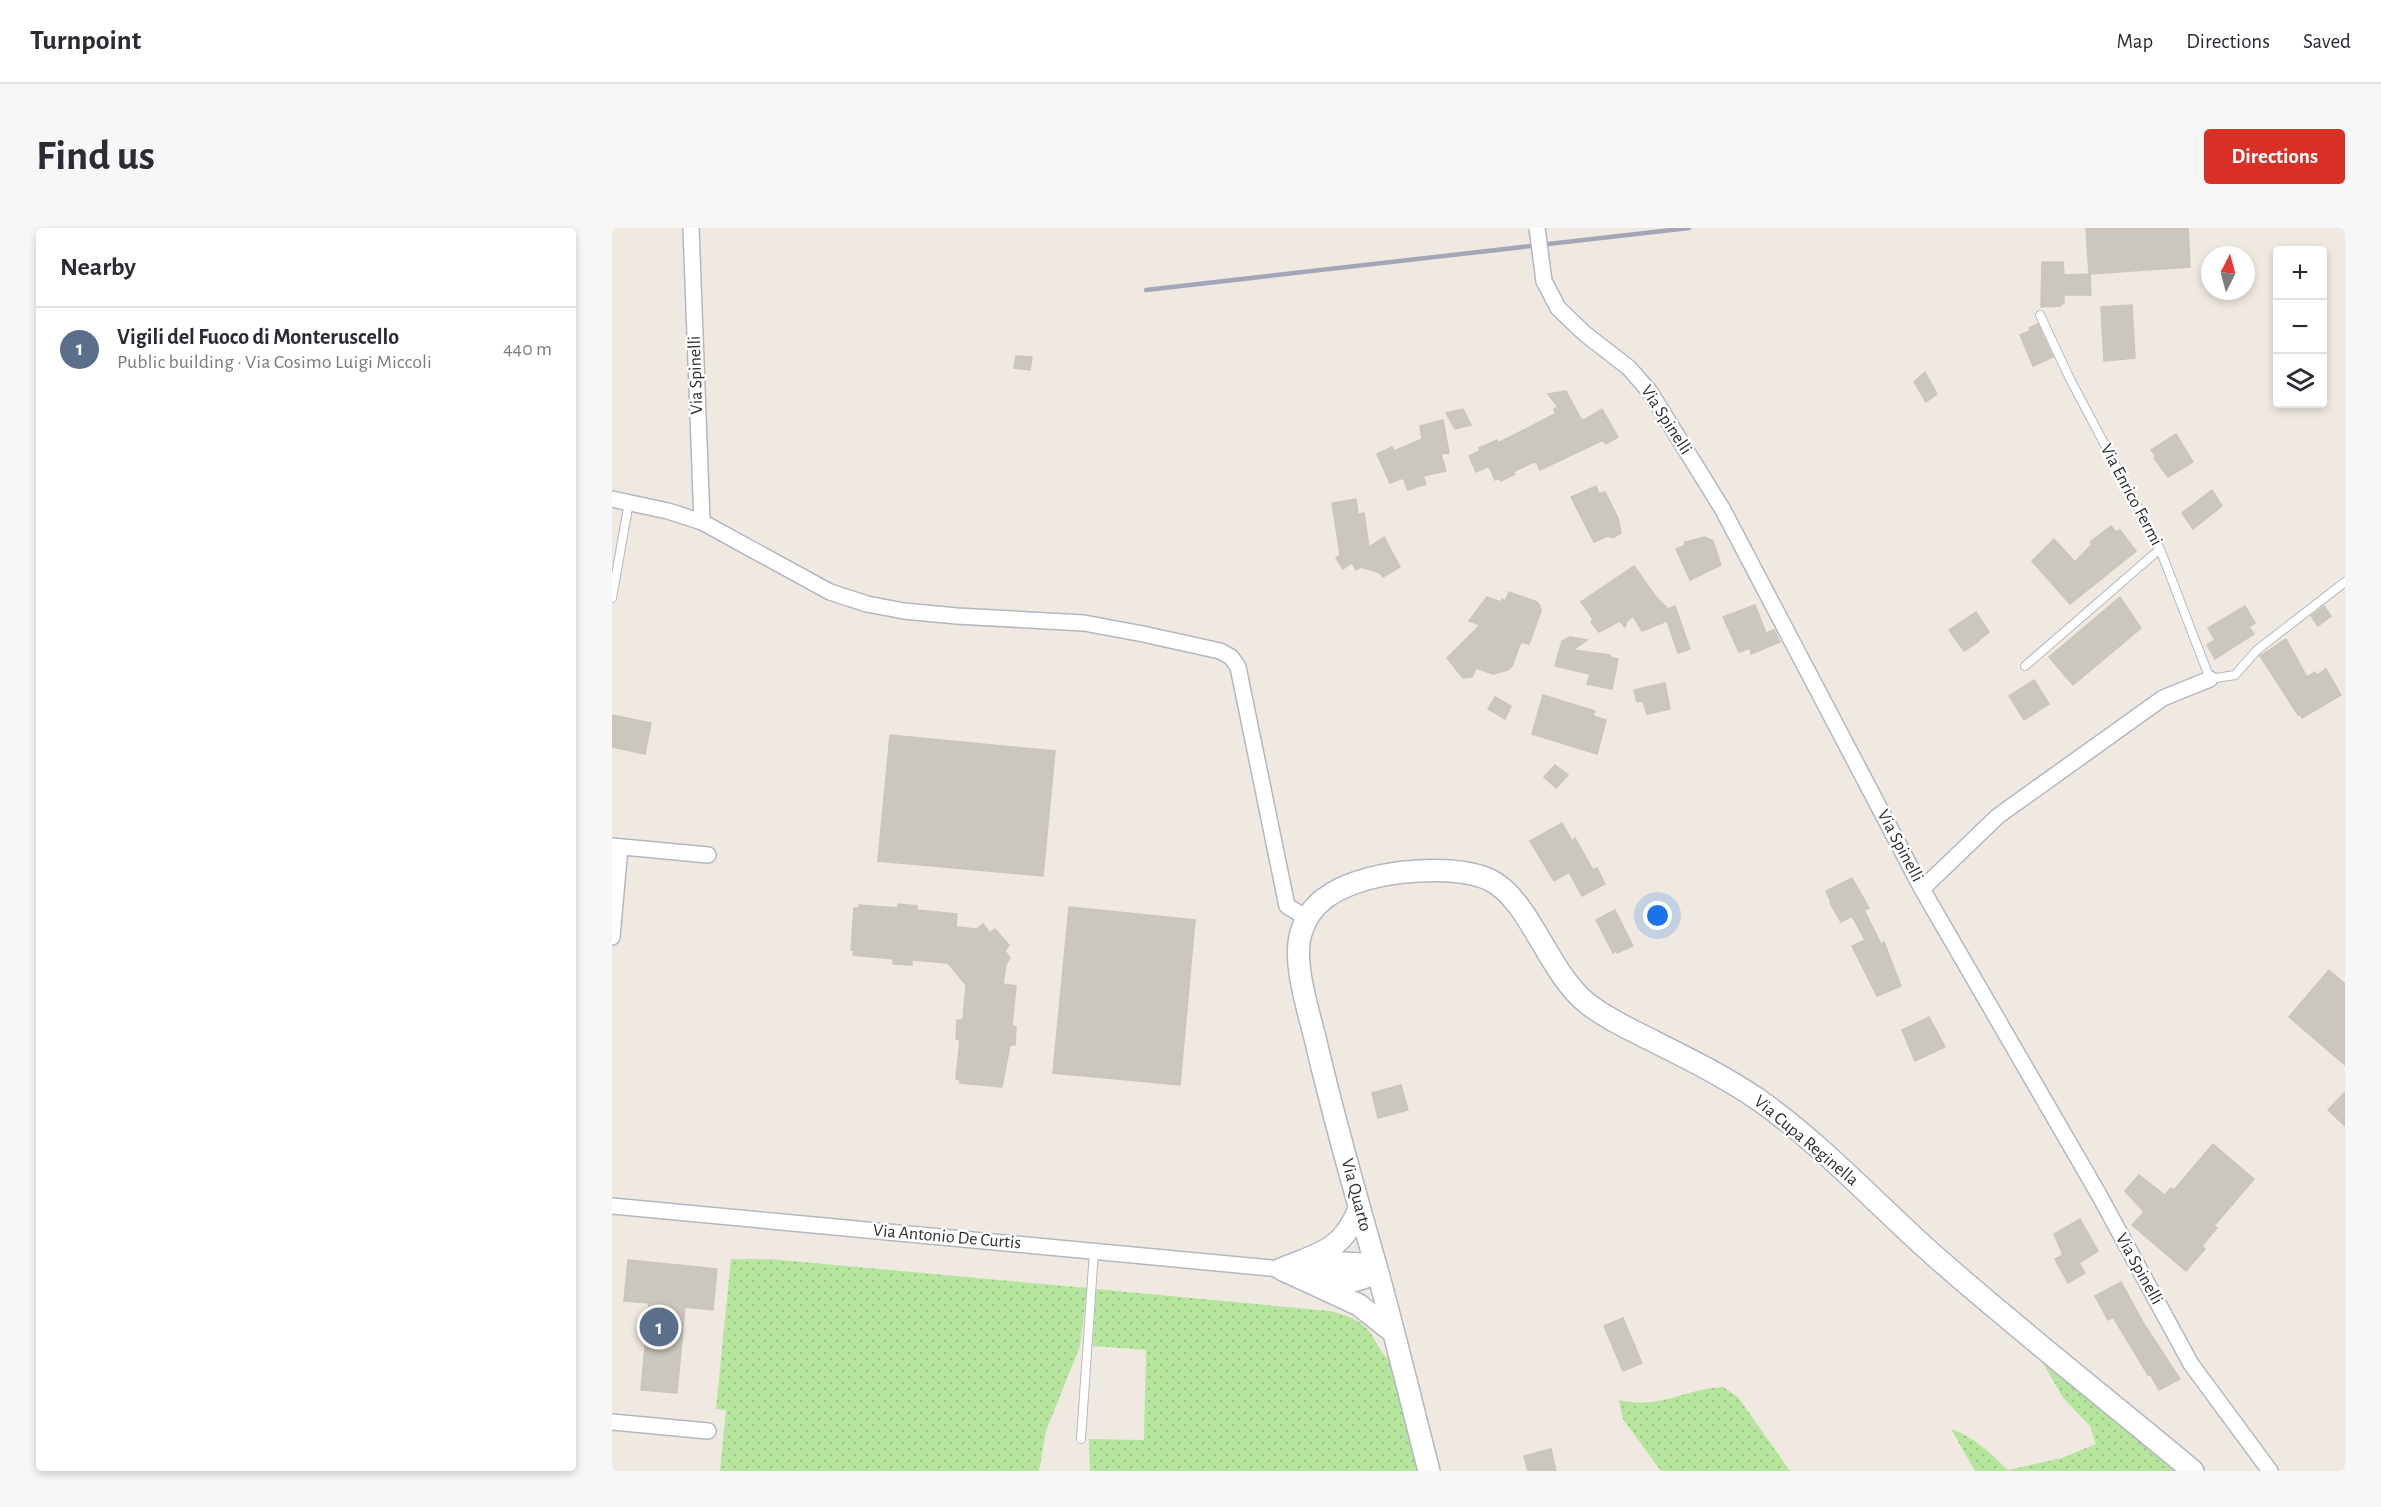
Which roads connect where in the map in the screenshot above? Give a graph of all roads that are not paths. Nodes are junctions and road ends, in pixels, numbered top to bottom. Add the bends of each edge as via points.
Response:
1 (691, 228) edge
2 (1537, 228) edge
3 (2040, 315) dead end
4 (612, 499) edge
5 (629, 502) junction
6 (702, 522) junction
7 (2160, 549) junction
8 (2345, 582) edge
9 (612, 598) edge
10 (2025, 666) dead end
11 (2210, 679) junction
12 (616, 847) edge
13 (708, 855) dead end
14 (1922, 889) junction
15 (1307, 918) junction
16 (612, 937) edge
17 (612, 1206) edge
18 (1359, 1209) junction
19 (1094, 1251) junction
20 (1281, 1269) joint
21 (1302, 1270) junction
22 (1377, 1272) junction
23 (1393, 1332) junction
24 (612, 1422) edge
25 (708, 1431) dead end
26 (1082, 1439) dead end
27 (1429, 1471) edge
28 (2193, 1471) edge
29 (2271, 1471) edge

1 - 6 street, Via Spinelli
2 - 14 street, Via Spinelli, bridge via 1544,281 1558,308 1629,368 1650,392 1723,510
3 - 7 lane, Via Enrico Fermi
4 - 5 street
5 - 6 street
5 - 9 lane
6 - 15 street via 830,592 867,604 957,616 1084,623 1220,651 1231,657 1238,667 1287,906
7 - 10 lane
7 - 11 lane, Via Enrico Fermi
8 - 11 lane via 2257,650 2235,675
11 - 14 street via 2163,698 1998,816
12 - 13 street
12 - 16 street
14 - 29 street, Via Spinelli via 2098,1193 2191,1364
15 - 18 street, Via Quarto via 1299,942 1301,978
15 - 28 street, Via Cupa Reginella via 1332,893 1377,877 1432,870 1489,879 1510,894 1552,962 1583,1000 1758,1099 1935,1256
17 - 19 street, Via Antonio De Curtis
18 - 21 street via 1351,1228 1337,1244
18 - 22 street, Via Quarto
19 - 20 street, Via Antonio De Curtis
19 - 26 lane via 1088,1394
20 - 21 street
21 - 22 street via 1344,1284
21 - 23 street via 1359,1305
22 - 23 street, Via Quarto
23 - 27 street, Via Quarto
24 - 25 street

